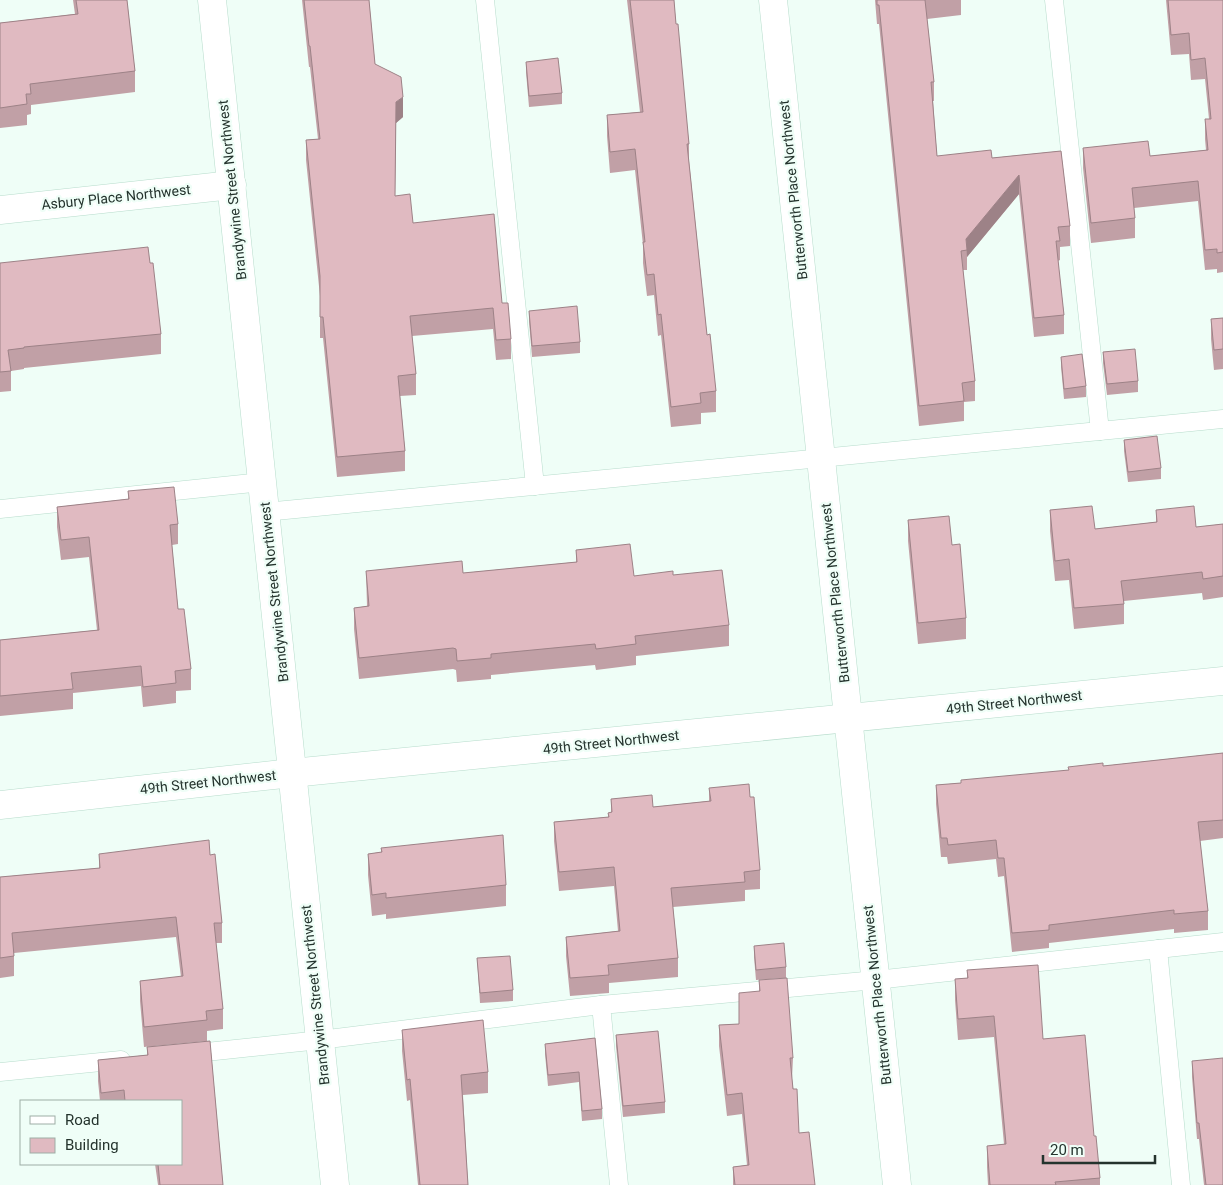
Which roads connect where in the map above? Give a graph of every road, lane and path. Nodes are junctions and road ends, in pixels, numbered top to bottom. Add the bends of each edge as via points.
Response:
1 (212, 0) edge
2 (485, 0) edge
3 (773, 0) edge
4 (1054, 0) edge
5 (232, 185) junction
6 (0, 210) edge
7 (1223, 419) edge
8 (1100, 432) junction
9 (821, 459) junction
10 (262, 482) junction
11 (535, 486) junction
12 (0, 509) edge
13 (265, 512) junction
14 (1223, 681) edge
15 (848, 719) junction
16 (292, 773) junction
17 (0, 805) edge
18 (1223, 942) edge
19 (1158, 949) junction
20 (876, 980) junction
21 (601, 1005) junction
22 (320, 1040) junction
23 (174, 1055) edge
24 (136, 1059) edge
25 (0, 1072) edge
26 (334, 1185) edge
27 (619, 1185) edge
28 (897, 1185) edge
29 (1182, 1185) edge

1 - 5 street, Brandywine Street Northwest
2 - 11 lane
3 - 9 street, Butterworth Place Northwest
4 - 8 lane
5 - 6 street, Asbury Place Northwest
5 - 10 street, Brandywine Street Northwest
7 - 8 lane
8 - 9 lane
9 - 11 lane
9 - 15 street, Butterworth Place Northwest
10 - 12 lane
10 - 13 street, Brandywine Street Northwest
11 - 13 lane
13 - 16 street, Brandywine Street Northwest
14 - 15 street, 49th Street Northwest
15 - 16 street, 49th Street Northwest
15 - 20 street, Butterworth Place Northwest
16 - 17 street, 49th Street Northwest
16 - 22 street, Brandywine Street Northwest
18 - 19 lane
19 - 20 lane
19 - 29 lane
20 - 21 lane
20 - 28 street, Butterworth Place Northwest
21 - 22 lane
21 - 27 lane
22 - 23 lane
22 - 26 street, Brandywine Street Northwest
24 - 25 lane

